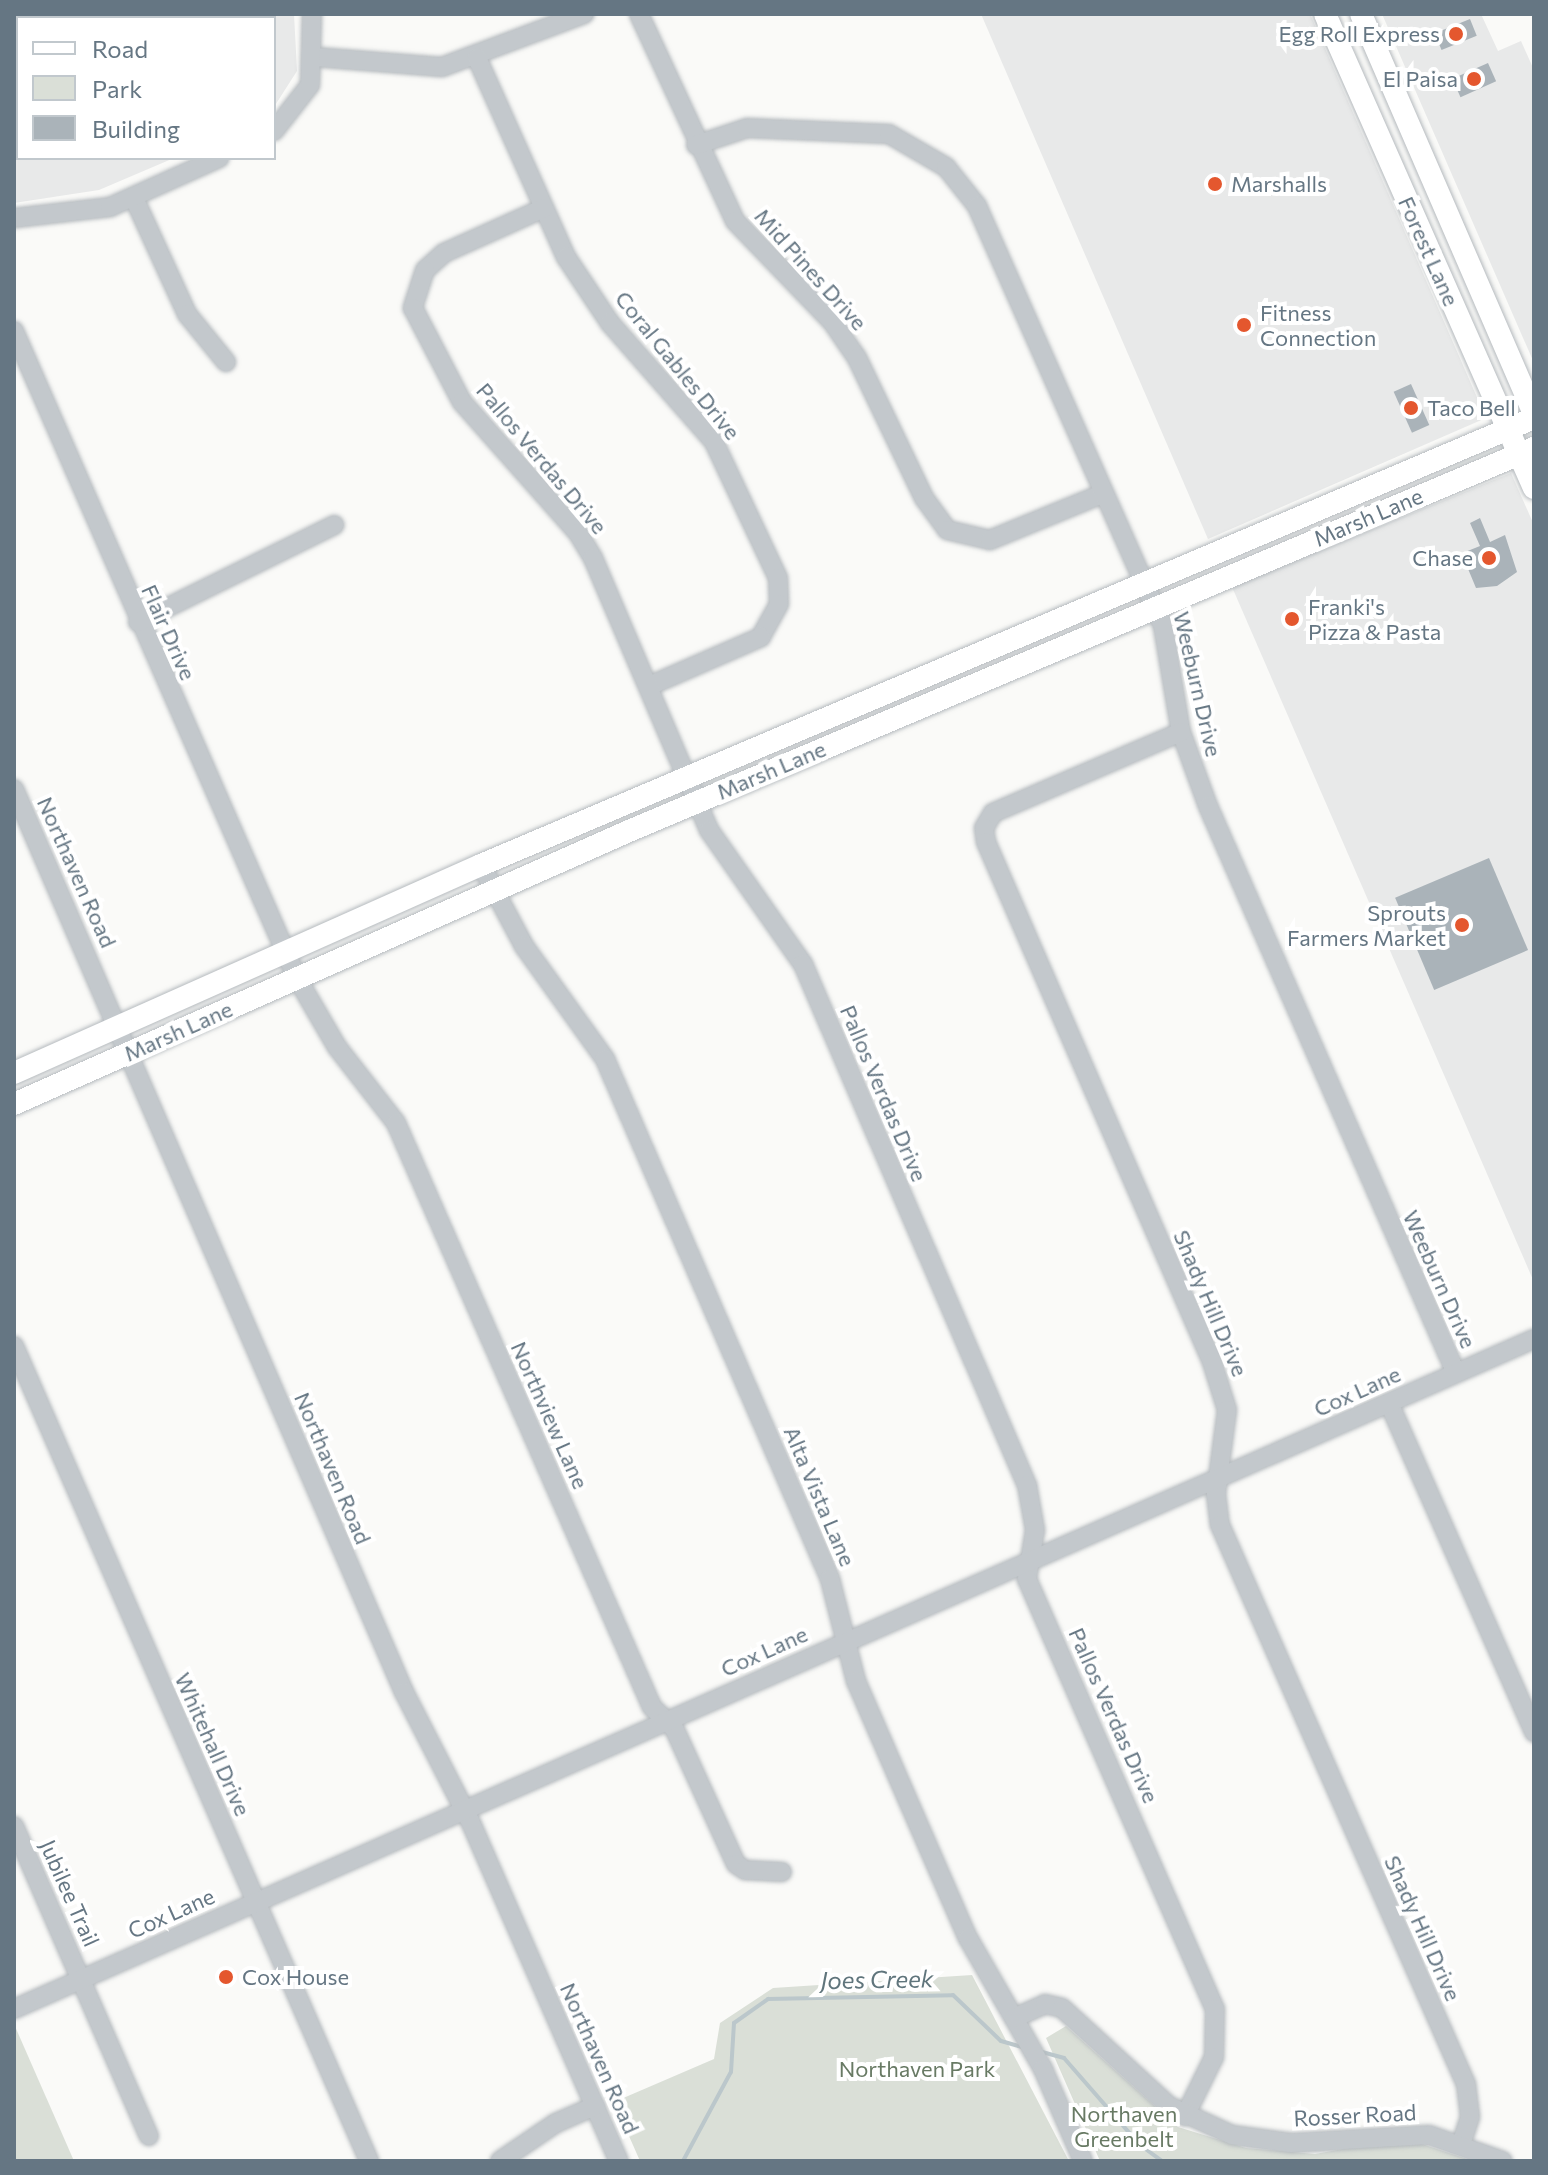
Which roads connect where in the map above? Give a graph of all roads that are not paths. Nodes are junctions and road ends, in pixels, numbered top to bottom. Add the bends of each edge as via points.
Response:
1 (312, 14) edge
2 (584, 14) edge
3 (639, 14) edge
4 (1325, 14) edge
5 (1361, 14) edge
6 (315, 57) junction
7 (477, 58) junction
8 (276, 129) edge
9 (696, 145) junction
10 (215, 160) edge
11 (134, 198) junction
12 (544, 208) junction
13 (1448, 215) junction
14 (14, 218) edge
15 (1418, 227) junction
16 (14, 331) edge
17 (226, 362) dead end
18 (1534, 416) edge
19 (1507, 430) junction
20 (1526, 451) edge
21 (1534, 488) edge
22 (1102, 494) junction
23 (1330, 504) junction
24 (334, 525) dead end
25 (1343, 528) junction
26 (1141, 583) junction
27 (1155, 607) junction
28 (138, 622) junction
29 (649, 686) junction
30 (1181, 732) junction
31 (687, 777) junction
32 (14, 789) edge
33 (697, 802) junction
34 (481, 865) junction
35 (493, 890) junction
36 (286, 951) junction
37 (297, 978) junction
38 (119, 1026) junction
39 (130, 1053) junction
40 (14, 1073) edge
41 (14, 1104) edge
42 (1534, 1339) edge
43 (14, 1346) edge
44 (1456, 1373) junction
45 (1389, 1403) junction
46 (1220, 1477) junction
47 (1031, 1561) junction
48 (845, 1642) junction
49 (666, 1721) junction
50 (1534, 1732) edge
51 (464, 1808) junction
52 (14, 1826) edge
53 (782, 1872) dead end
54 (256, 1902) junction
55 (81, 1980) junction
56 (14, 2009) edge
57 (1017, 2023) junction
58 (595, 2106) junction
59 (1185, 2116) junction
60 (149, 2136) dead end
61 (1462, 2142) junction
62 (369, 2161) edge
63 (500, 2161) edge
64 (619, 2161) edge
65 (1083, 2161) edge
66 (1503, 2161) edge

1 - 6 street
2 - 7 street
3 - 9 street, Mid Pines Drive
4 - 15 main road, Forest Lane
5 - 13 main road, Forest Lane
6 - 7 street via 402,68
6 - 8 street via 300,106
7 - 12 street, Coral Gables Drive
9 - 22 street, Weeburn Drive via 747,128 864,131 911,143 946,167 977,206
9 - 22 street, Mid Pines Drive via 735,221 833,323 857,358 924,498 947,530 963,539 990,540
10 - 11 street
11 - 14 street via 110,207
11 - 17 street via 187,314
12 - 29 street, Pallos Verdas Drive via 444,253 425,270 413,308 462,402 578,533
12 - 29 street, Coral Gables Drive via 566,257 610,323 714,442 737,480 778,578 779,604 761,637
13 - 15 main road
13 - 18 main road, Forest Lane
15 - 19 main road, Forest Lane
16 - 28 street, Flair Drive
18 - 19 main road, Marsh Lane
19 - 20 main road, Forest Lane
19 - 23 main road, Marsh Lane
20 - 21 main road, Forest Lane
20 - 25 main road, Marsh Lane
22 - 26 street, Weeburn Drive
23 - 25 main road
23 - 26 main road, Marsh Lane
24 - 28 street
25 - 27 main road, Marsh Lane
26 - 27 street, Weeburn Drive
26 - 31 main road, Marsh Lane
27 - 30 street, Weeburn Drive via 1170,653
27 - 33 main road, Marsh Lane
28 - 36 street, Flair Drive
29 - 31 street, Pallos Verdas Drive
30 - 44 street, Weeburn Drive
30 - 46 street, Shady Hill Drive via 993,813 984,828 1212,1362 1227,1410
31 - 33 street, Pallos Verdas Drive
31 - 34 main road, Marsh Lane
32 - 38 street, Northaven Road
33 - 35 main road, Marsh Lane
33 - 47 street, Pallos Verdas Drive via 731,867 778,921 803,964 1027,1485 1035,1530
34 - 35 street, Alta Vista Lane
34 - 36 main road, Marsh Lane
35 - 37 main road, Marsh Lane
35 - 48 street, Alta Vista Lane via 524,946 590,1030 605,1059 830,1579
36 - 37 street, Northview Lane
36 - 38 main road, Marsh Lane
37 - 39 main road, Marsh Lane
37 - 49 street, Northview Lane via 337,1047 396,1123 652,1707
38 - 39 street, Northaven Road
38 - 40 main road, Marsh Lane
39 - 41 main road, Marsh Lane
39 - 51 street, Northaven Road via 404,1692
42 - 44 street, Cox Lane
43 - 54 street, Whitehall Drive
44 - 45 street, Cox Lane
45 - 46 street, Cox Lane
45 - 50 street
46 - 47 street, Cox Lane
46 - 61 street, Shady Hill Drive via 1220,1525 1466,2084 1470,2117
47 - 48 street, Cox Lane
47 - 59 street, Pallos Verdas Drive via 1027,1579 1211,1995 1216,2046
48 - 49 street, Cox Lane
48 - 57 street, Alta Vista Lane via 968,1938
49 - 51 street, Cox Lane
49 - 53 street, Northview Lane via 736,1864 745,1870
51 - 54 street, Cox Lane
51 - 58 street, Northaven Road
52 - 55 street, Jubilee Trail
54 - 55 street, Cox Lane
54 - 62 street, Whitehall Drive
55 - 56 street, Cox Lane
55 - 60 street, Jubilee Trail
57 - 59 street, Rosser Road via 1045,2004 1062,2008
57 - 65 street, Alta Vista Lane
58 - 63 street via 556,2123
58 - 64 street, Northaven Road
59 - 61 street, Rosser Road via 1256,2140 1316,2143 1388,2133
61 - 66 street, Rosser Road

